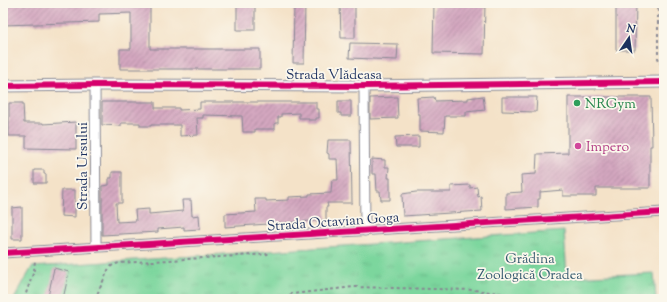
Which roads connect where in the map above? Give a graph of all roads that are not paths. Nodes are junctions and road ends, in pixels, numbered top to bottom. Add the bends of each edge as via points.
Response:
1 (664, 82) edge
2 (95, 85) junction
3 (3, 86) edge
4 (364, 86) junction
5 (664, 212) edge
6 (365, 231) junction
7 (96, 247) junction
8 (3, 253) edge

1 - 4 street, Strada Vlădeasa
2 - 3 street, Strada Vlădeasa
2 - 4 street, Strada Vlădeasa
2 - 7 street, Strada Ursului
4 - 6 street
5 - 6 street, Strada Octavian Goga
6 - 7 street, Strada Octavian Goga
7 - 8 street, Strada Octavian Goga

